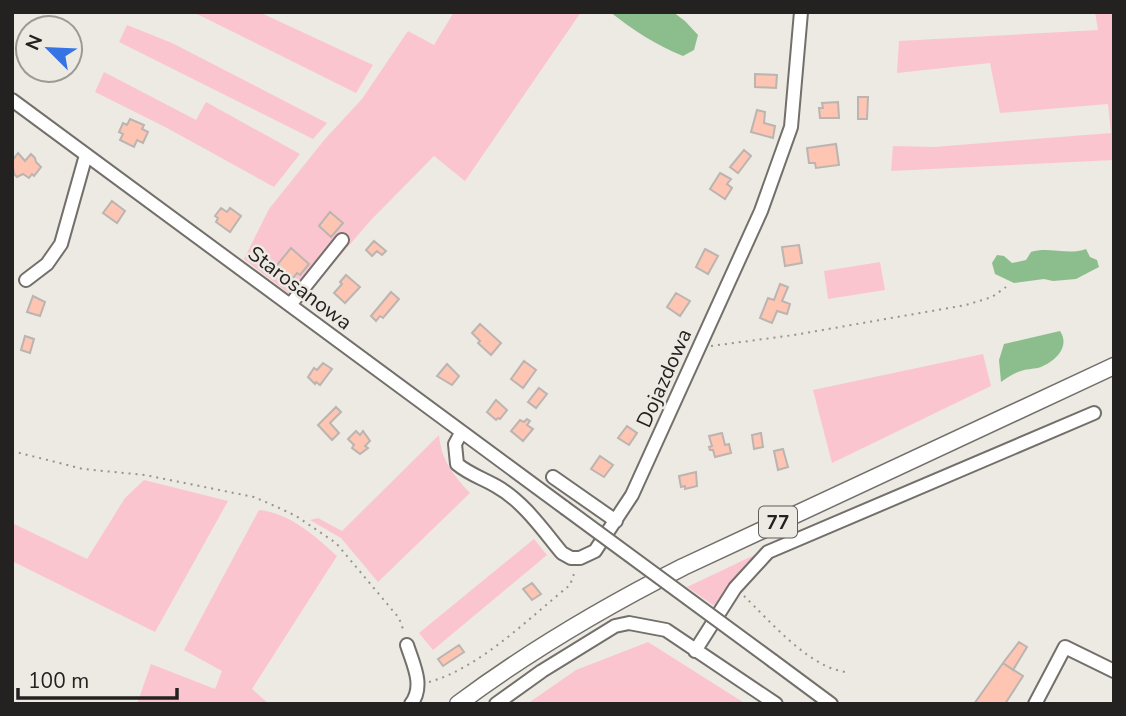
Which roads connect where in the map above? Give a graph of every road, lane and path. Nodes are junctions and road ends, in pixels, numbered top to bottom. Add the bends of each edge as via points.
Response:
1 (801, 12) edge
2 (12, 100) edge
3 (86, 155) junction
4 (342, 240) dead end
5 (26, 280) dead end
6 (1006, 287) dead end
7 (290, 305) junction
8 (700, 345) junction
9 (1114, 366) edge
10 (1094, 413) dead end
11 (461, 433) junction
12 (12, 451) edge
13 (552, 477) dead end
14 (616, 521) junction
15 (580, 558) junction
16 (735, 588) junction
17 (407, 645) joint
18 (695, 651) junction
19 (1114, 671) edge
20 (849, 672) dead end
21 (418, 685) junction
22 (411, 704) edge
23 (458, 704) edge
24 (496, 704) edge
25 (776, 704) edge
26 (831, 704) edge
27 (1035, 704) edge

1 - 8 street, Dojazdowa via 791,127 761,211
2 - 3 street, Starosanowa
3 - 5 street via 61,244 47,264
3 - 7 street, Starosanowa
4 - 7 street
6 - 8 path via 966,305 794,335
7 - 11 street, Starosanowa
8 - 14 street, Dojazdowa
9 - 23 main road, 77 via 636,591 518,660
10 - 16 street via 768,552
11 - 15 street via 455,444 457,464 518,503 562,553
11 - 26 street, Starosanowa, bridge
12 - 17 path via 83,469 145,475 228,492 296,516 335,543 399,618
13 - 14 street
14 - 15 street, Dojazdowa via 595,551
15 - 21 path via 570,585 489,650 437,680
16 - 18 street
16 - 20 path via 819,663 836,672
17 - 21 street
18 - 24 street via 666,630 629,623 615,626
18 - 25 street
19 - 27 street via 1065,647
21 - 22 street

